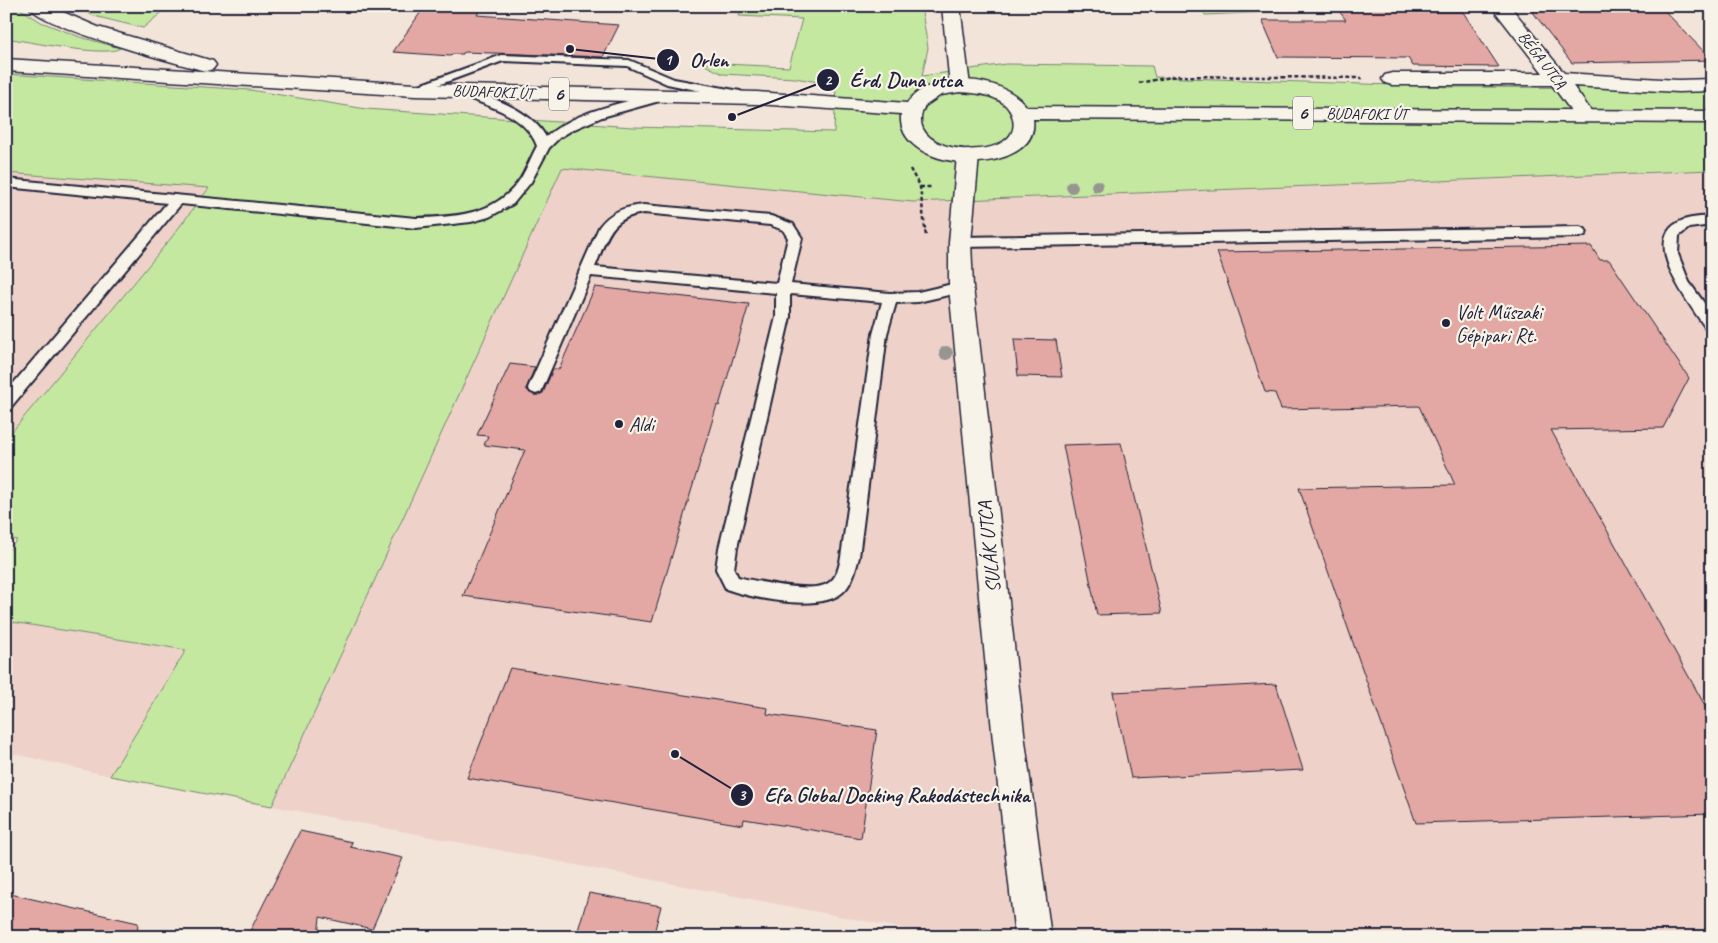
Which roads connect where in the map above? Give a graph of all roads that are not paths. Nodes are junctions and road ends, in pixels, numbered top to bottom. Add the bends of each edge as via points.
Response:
1 (37, 6) edge
2 (951, 6) edge
3 (1500, 6) edge
4 (6, 54) edge
5 (6, 65) edge
6 (76, 68) junction
7 (1392, 79) road end
8 (258, 80) junction
9 (1558, 80) junction
10 (1712, 85) edge
11 (960, 86) junction
12 (415, 90) junction
13 (460, 92) junction
14 (659, 96) junction
15 (757, 98) junction
16 (912, 109) junction
17 (1022, 113) junction
18 (1584, 115) junction
19 (1712, 117) edge
20 (543, 146) junction
21 (968, 156) junction
22 (6, 183) edge
23 (178, 199) junction
24 (1712, 220) edge
25 (1580, 232) dead end
26 (960, 242) junction
27 (587, 271) junction
28 (961, 287) junction
29 (783, 288) junction
30 (890, 298) junction
31 (1712, 326) edge
32 (536, 388) dead end
33 (6, 403) edge
34 (1033, 937) edge

1 - 8 main road via 46,13 91,31
2 - 11 main road
3 - 9 main road, BÉGA UTCA
4 - 6 main road, BUDAFOKI ÚT / 6
5 - 6 main road, BUDAFOKI ÚT / 6
6 - 8 main road, BUDAFOKI ÚT / 6
7 - 9 main road, BUDAFOKI ÚT
8 - 12 main road, BUDAFOKI ÚT / 6
9 - 10 main road, BUDAFOKI ÚT
9 - 18 main road, BÉGA UTCA
11 - 16 main road via 930,92
11 - 17 main road via 981,87 998,93 1013,101
12 - 13 main road, BUDAFOKI ÚT / 6
12 - 15 lane via 502,58 629,63 671,82
13 - 14 main road, BUDAFOKI ÚT / 6
13 - 20 lane via 530,124 537,130
14 - 15 main road, BUDAFOKI ÚT / 6
14 - 20 lane via 590,118 570,127
15 - 16 main road, BUDAFOKI ÚT / 6
16 - 21 main road via 912,130 922,141 934,149
17 - 18 main road, BUDAFOKI ÚT / 6
17 - 21 main road via 1022,134 1014,143 987,155
18 - 19 main road, BUDAFOKI ÚT / 6
20 - 23 lane via 518,192 501,206 477,217 450,222 416,223
21 - 26 main road, SULÁK UTCA
22 - 23 lane
23 - 33 lane
24 - 31 lane via 1685,224 1672,234 1671,254 1683,283
25 - 26 lane
26 - 28 main road, SULÁK UTCA
27 - 29 lane
27 - 29 lane via 612,219 627,211 644,209 770,221 788,227 795,238
27 - 32 lane
28 - 30 lane
28 - 34 main road, SULÁK UTCA
29 - 30 lane
29 - 30 lane via 783,317 725,569 732,583 752,589 803,595 832,590 845,576 880,334

